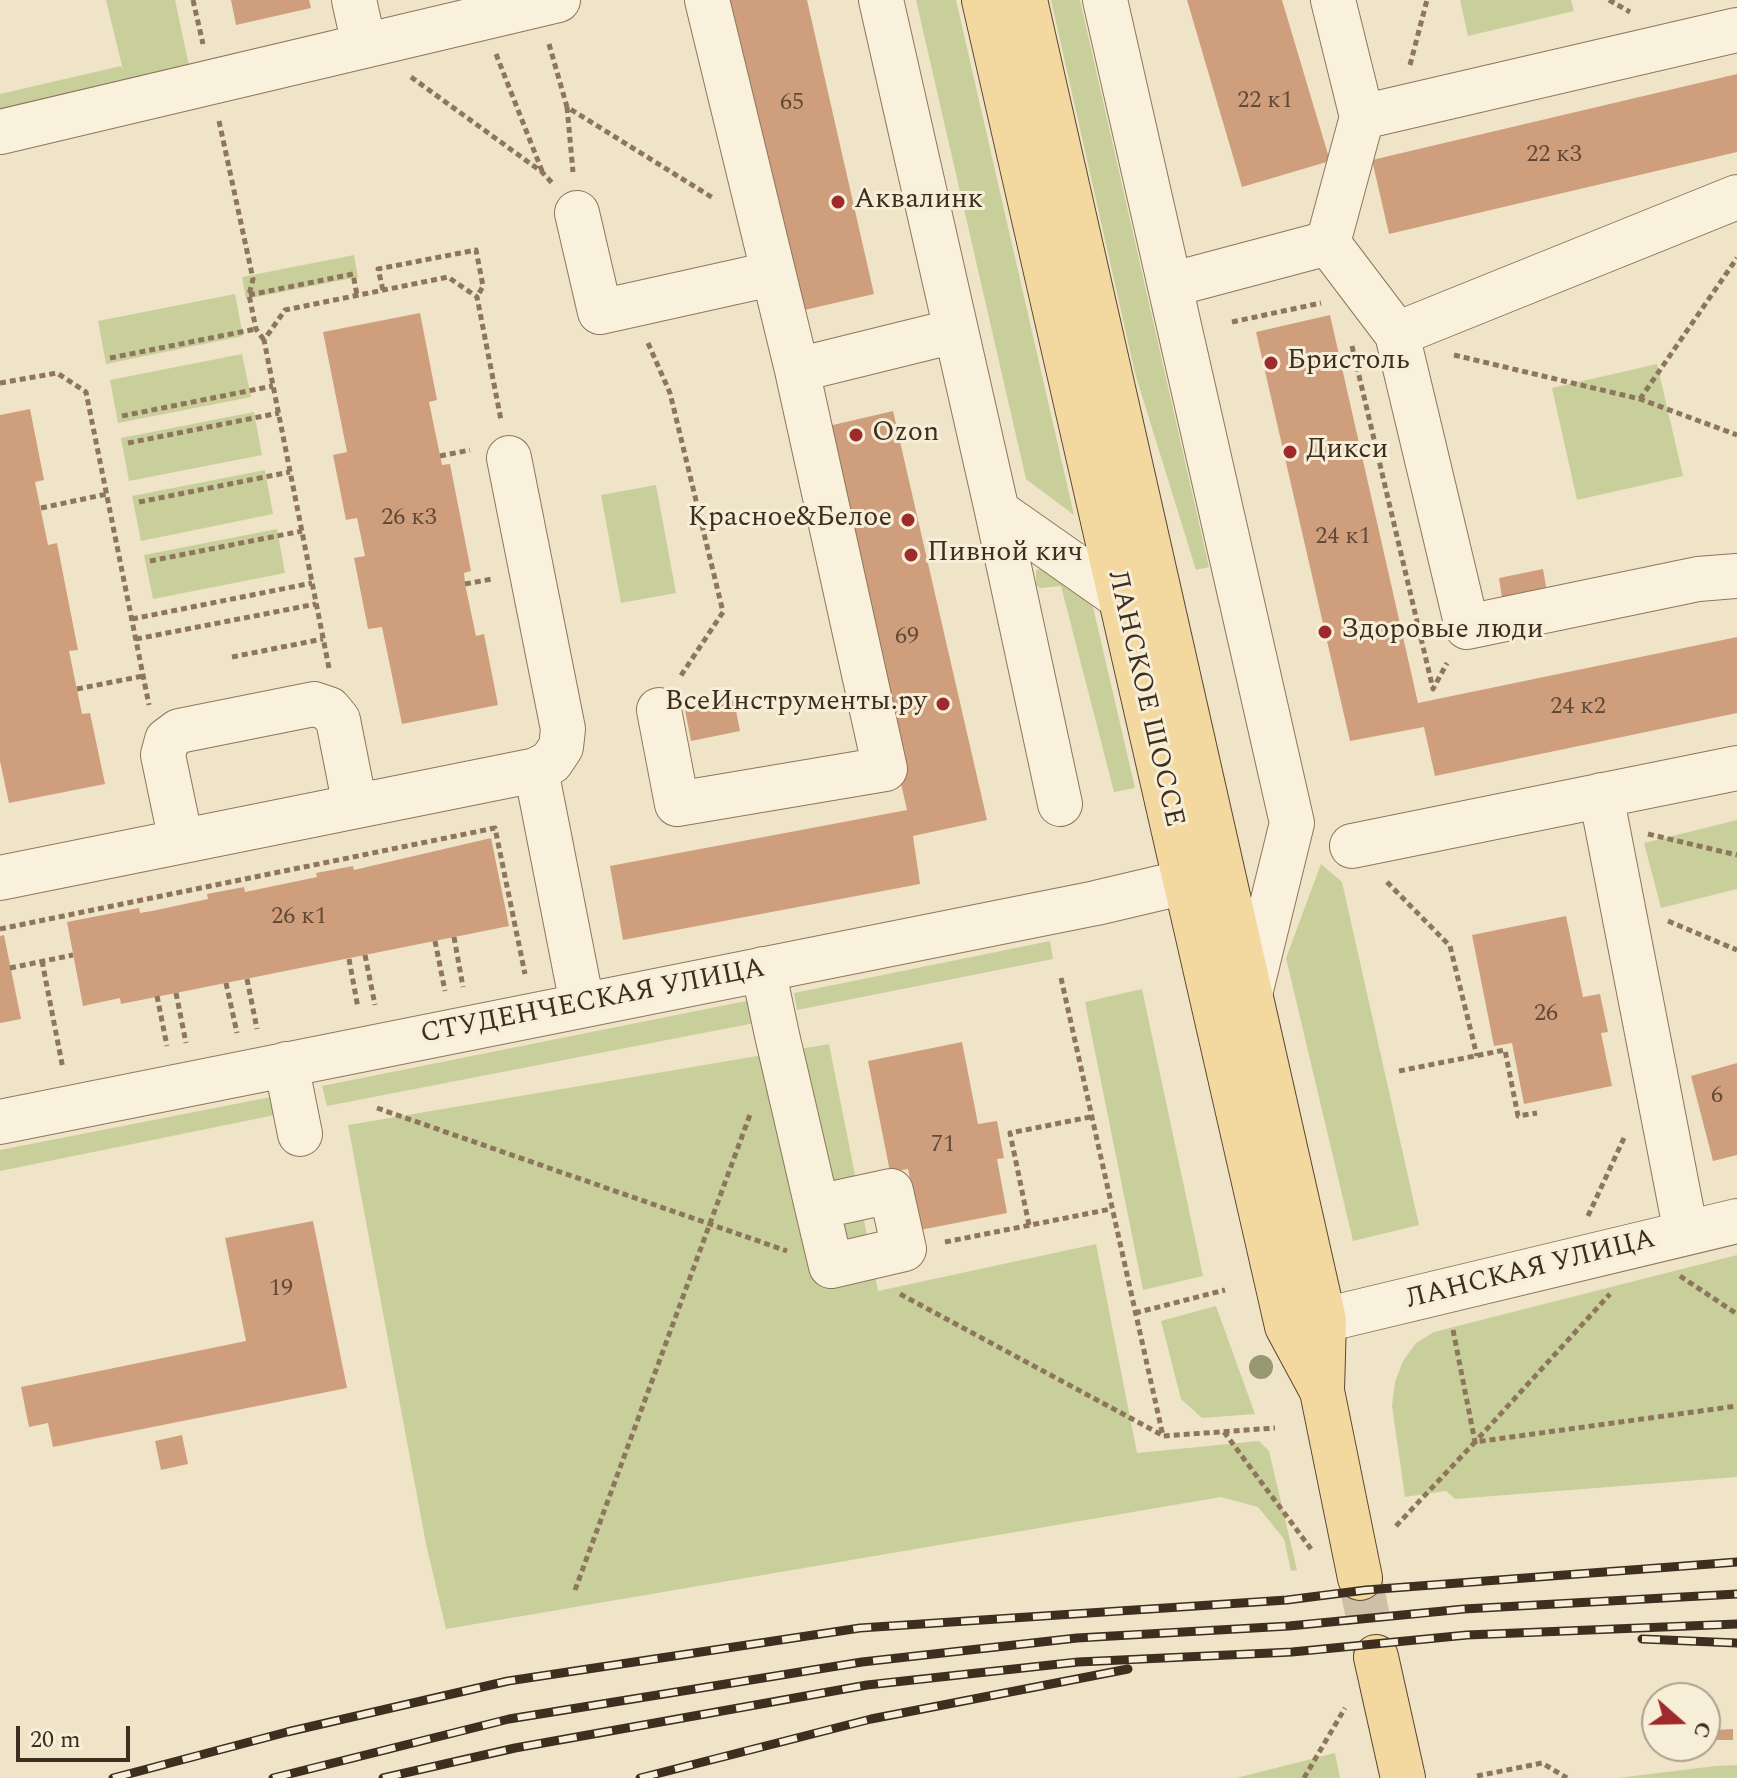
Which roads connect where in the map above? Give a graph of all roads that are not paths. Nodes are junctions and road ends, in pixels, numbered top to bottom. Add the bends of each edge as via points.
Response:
1 (354, 0) edge
2 (707, 0) edge
3 (881, 0) edge
4 (984, 0) edge
5 (1025, 0) edge
6 (1105, 0) edge
7 (1333, 0) edge
8 (548, 2) edge
9 (1737, 30) edge
10 (364, 45) junction
11 (1380, 114) junction
12 (0, 132) edge
13 (1737, 197) edge
14 (577, 213) road end
15 (1328, 243) junction
16 (771, 274) junction
17 (1170, 285) junction
18 (955, 331) junction
19 (1397, 334) junction
20 (797, 370) junction
21 (509, 458) road end
22 (997, 511) junction
23 (1737, 576) edge
24 (1121, 598) junction
25 (659, 710) road end
26 (1737, 768) edge
27 (536, 770) junction
28 (1060, 804) dead end
29 (355, 806) junction
30 (1604, 810) junction
31 (181, 841) junction
32 (1352, 846) road end
33 (0, 878) edge
34 (1185, 882) junction
35 (763, 969) junction
36 (1250, 994) junction
37 (582, 1004) junction
38 (286, 1064) junction
39 (0, 1122) edge
40 (300, 1134) dead end
41 (817, 1207) junction
42 (1737, 1221) edge
43 (1680, 1253) junction
44 (1324, 1320) junction
45 (1322, 1391) junction
46 (1360, 1578) tunnel mouth
47 (1376, 1657) tunnel mouth
48 (1403, 1778) edge

1 - 10 street
2 - 16 street
3 - 18 street
4 - 24 main road, ЛАНСКОЕ ШОССЕ
5 - 36 main road, ЛАНСКОЕ ШОССЕ
6 - 17 street
7 - 11 street
8 - 10 street
9 - 11 street
10 - 12 street
11 - 15 street
13 - 19 street
14 - 16 street via 600,312
15 - 17 street
15 - 19 street
16 - 20 street
17 - 36 street via 1292,823
18 - 20 street
18 - 22 street
19 - 23 street via 1467,627 1698,579
20 - 25 street via 885,769 677,804
21 - 27 street via 563,729 556,755
22 - 24 street
22 - 28 street
24 - 34 main road, ЛАНСКОЕ ШОССЕ
26 - 30 street
27 - 29 street
27 - 37 street
29 - 31 street
29 - 31 street via 338,720 329,709 314,704 179,731 167,740 163,755
30 - 32 street
30 - 43 street
31 - 33 street
34 - 35 street, СТУДЕНЧЕСКАЯ УЛИЦА
34 - 45 main road, ЛАНСКОЕ ШОССЕ via 1287,1326
35 - 37 street, СТУДЕНЧЕСКАЯ УЛИЦА
35 - 41 street
36 - 44 main road, ЛАНСКОЕ ШОССЕ
37 - 38 street, СТУДЕНЧЕСКАЯ УЛИЦА
38 - 39 street, СТУДЕНЧЕСКАЯ УЛИЦА
38 - 40 street
41 - 41 street via 837,1265 904,1249 891,1191
42 - 43 street, ЛАНСКАЯ УЛИЦА
43 - 44 street, ЛАНСКАЯ УЛИЦА via 1566,1263
44 - 45 main road, ЛАНСКОЕ ШОССЕ
45 - 46 main road, ЛАНСКОЕ ШОССЕ
47 - 48 main road

